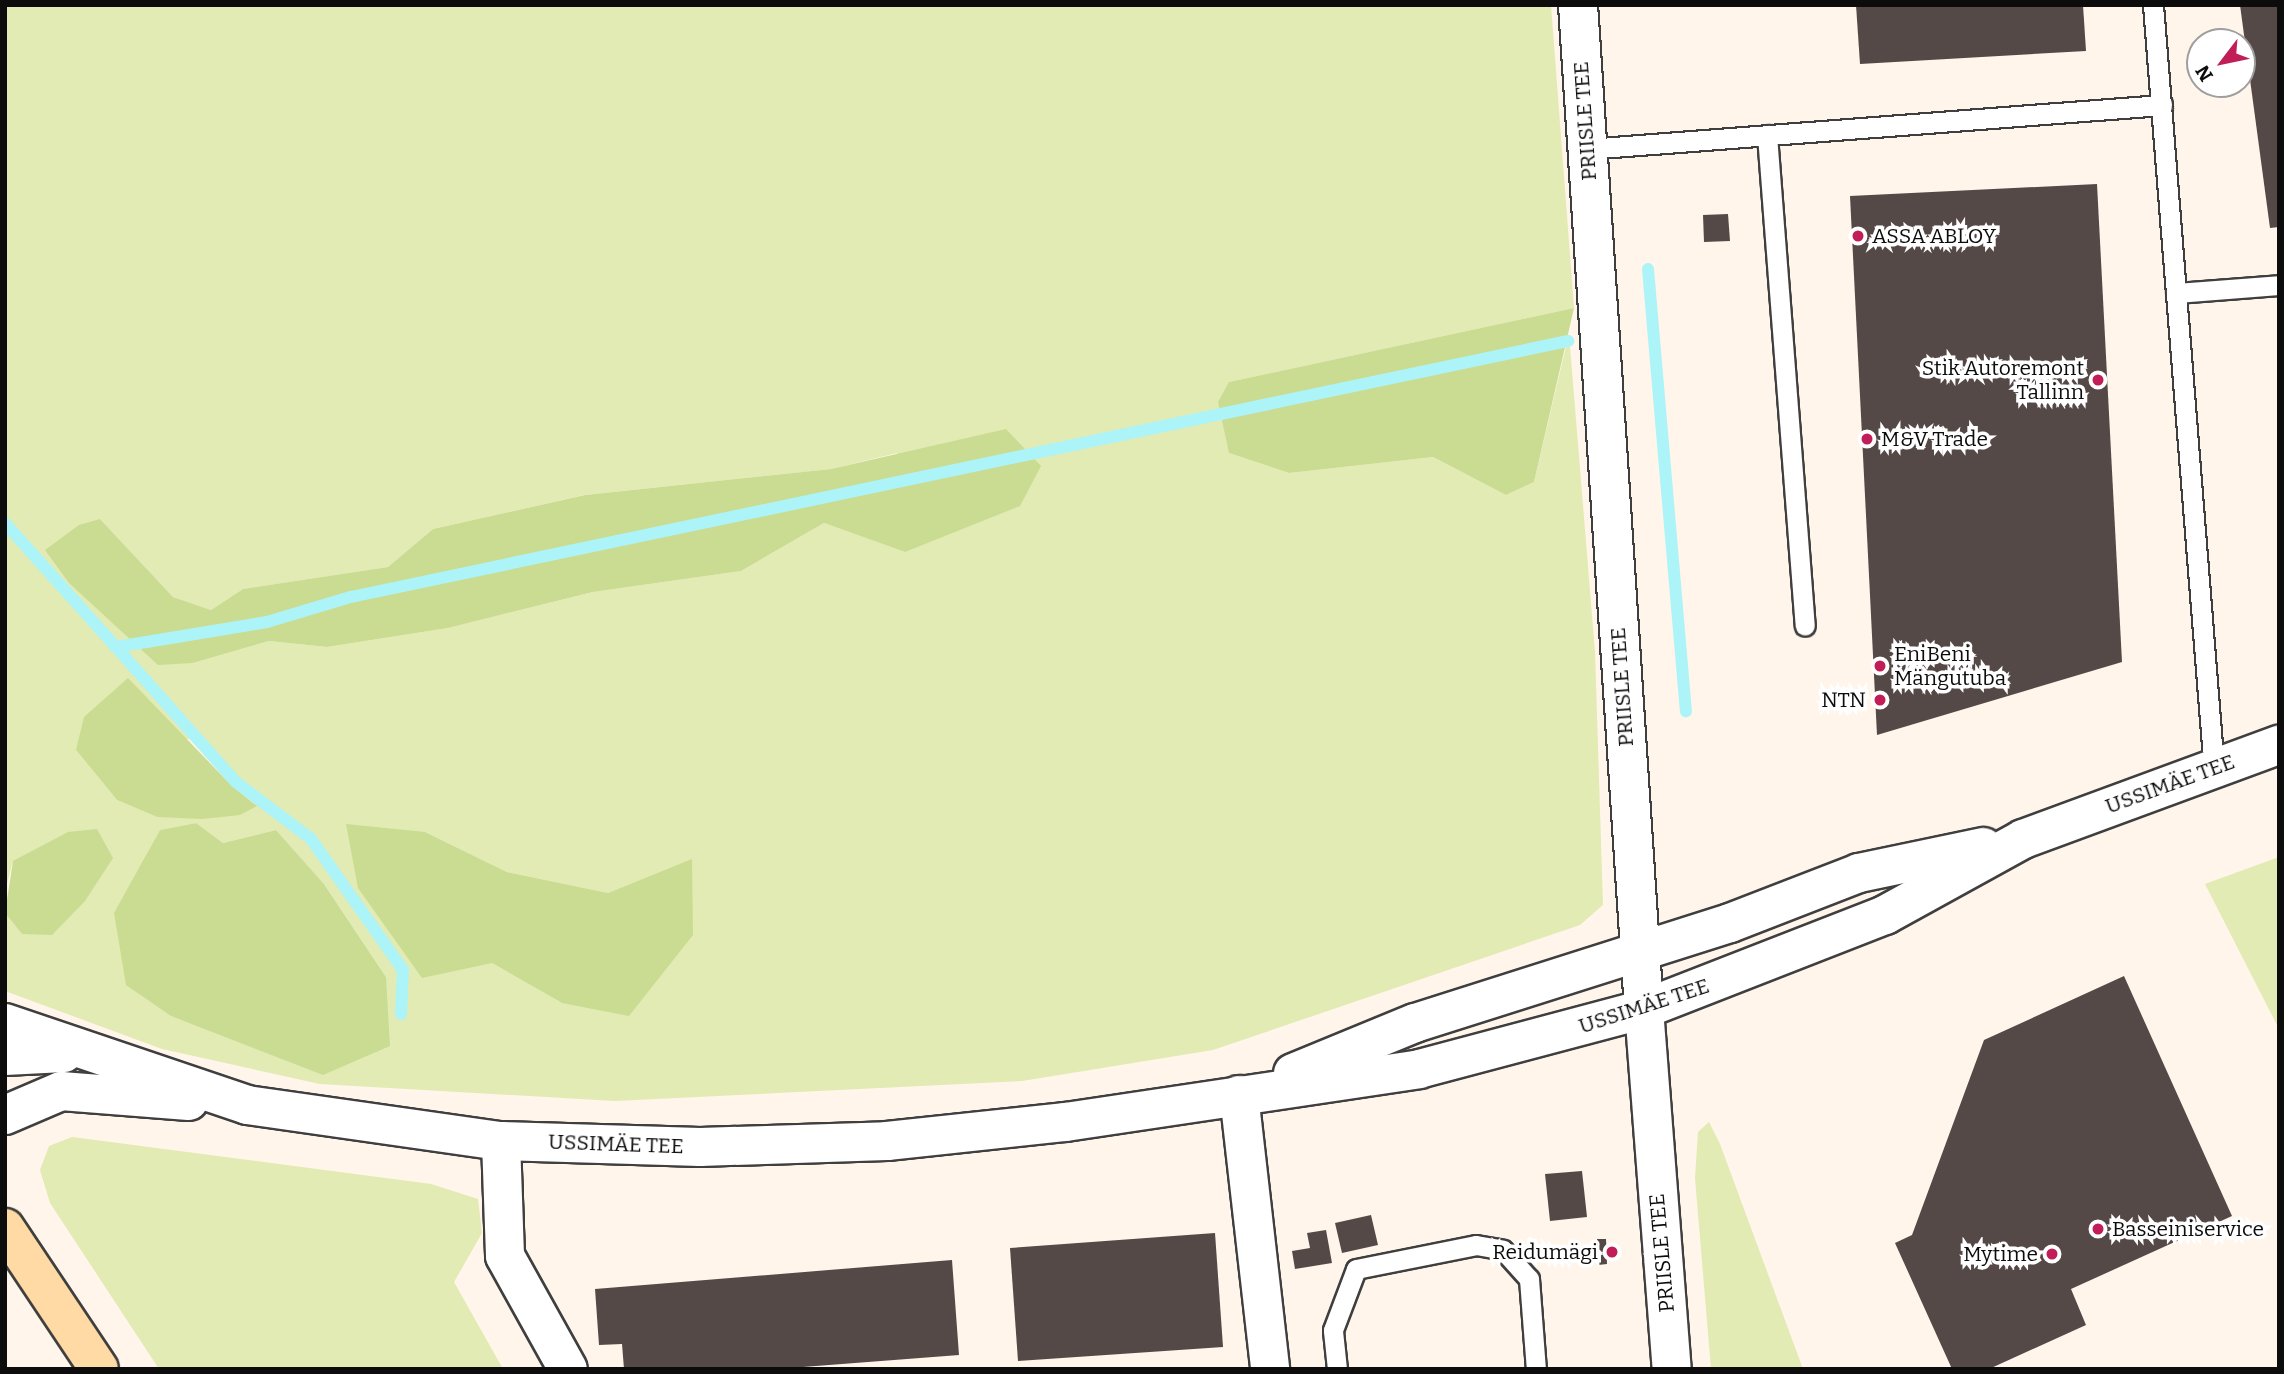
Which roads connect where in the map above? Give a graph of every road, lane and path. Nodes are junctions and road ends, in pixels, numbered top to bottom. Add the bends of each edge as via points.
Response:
1 (1578, 5) edge
2 (2153, 5) edge
3 (2162, 105) junction
4 (1767, 135) junction
5 (1587, 149) junction
6 (2279, 285) edge
7 (2176, 293) junction
8 (1805, 626) dead end
9 (2279, 745) edge
10 (2214, 769) junction
11 (2022, 839) junction
12 (1638, 951) junction
13 (1644, 1009) junction
14 (5, 1023) edge
15 (87, 1054) junction
16 (5, 1056) edge
17 (1240, 1095) junction
18 (247, 1105) junction
19 (9, 1118) edge
20 (501, 1141) junction
21 (5, 1209) edge
22 (14, 1239) edge
23 (99, 1369) edge
24 (568, 1369) edge
25 (1270, 1369) edge
26 (1337, 1369) edge
27 (1536, 1369) edge
28 (1672, 1369) edge

1 - 5 street, PRIISLE TEE
2 - 3 lane
3 - 4 lane
3 - 7 lane
4 - 5 lane
4 - 8 lane
5 - 12 street, PRIISLE TEE
6 - 7 lane
7 - 10 lane
9 - 10 street, USSIMÄE TEE
10 - 11 street, USSIMÄE TEE
11 - 12 street, USSIMÄE TEE via 1859,873
11 - 13 street, USSIMÄE TEE via 1885,915
12 - 13 street, PRIISLE TEE
12 - 17 street, USSIMÄE TEE via 1415,1023
13 - 17 street, USSIMÄE TEE via 1419,1069
13 - 28 street, PRIISLE TEE
14 - 15 street, USSIMÄE TEE
15 - 16 street
15 - 18 street, USSIMÄE TEE
17 - 20 street, USSIMÄE TEE via 887,1141 700,1147
17 - 25 street
18 - 19 street via 61,1091
18 - 20 street, USSIMÄE TEE
20 - 24 street via 505,1256
21 - 22 street
22 - 23 main road
26 - 27 lane via 1333,1330 1356,1269 1476,1245 1503,1250 1529,1279

